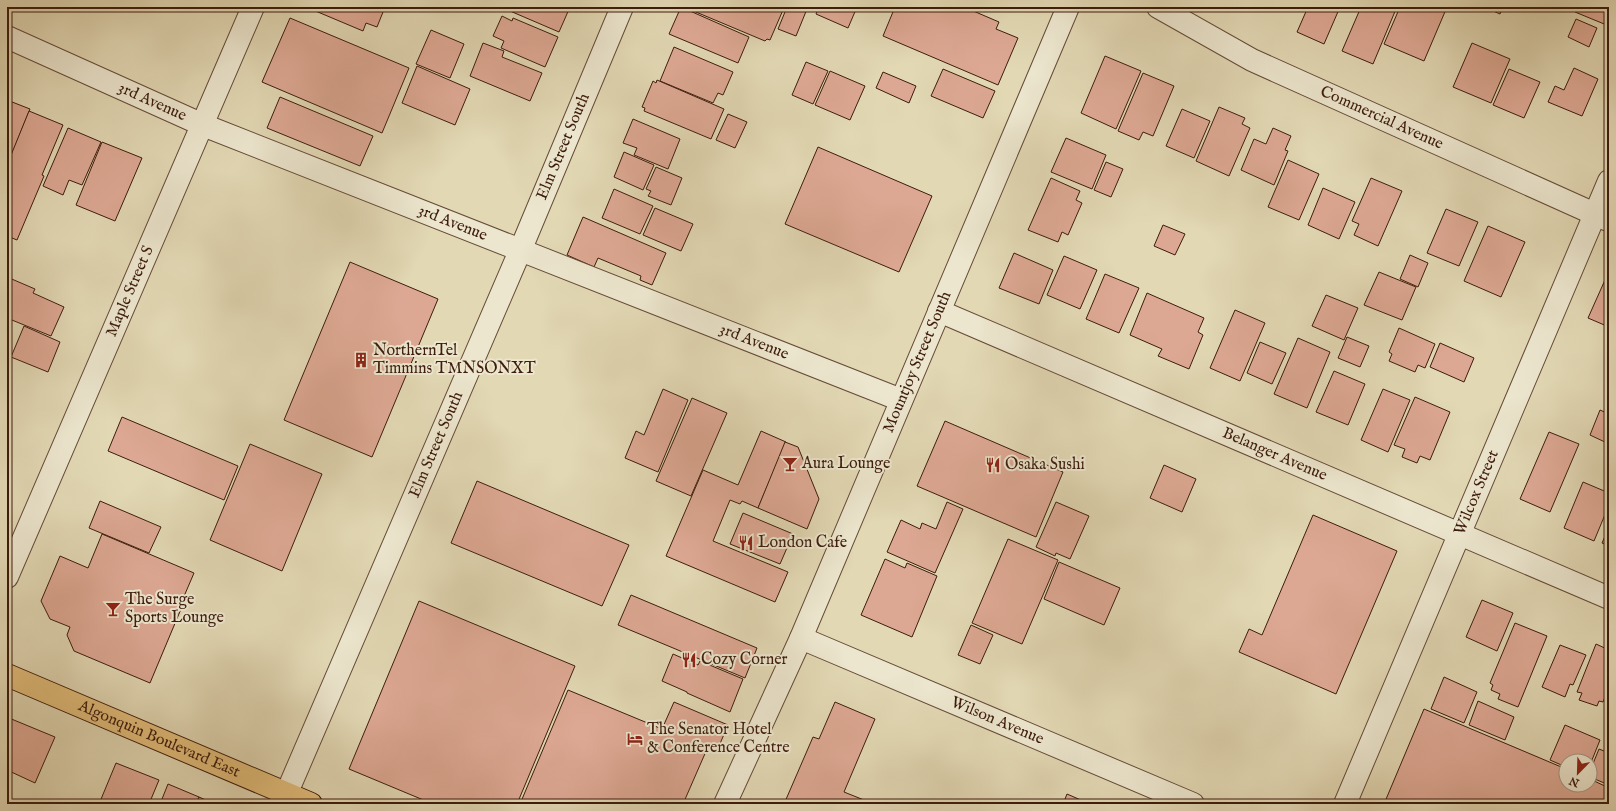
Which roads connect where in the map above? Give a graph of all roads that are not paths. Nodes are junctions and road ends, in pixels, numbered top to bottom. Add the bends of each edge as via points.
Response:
1 (253, 7) edge
2 (622, 7) edge
3 (1068, 7) edge
4 (1158, 7) edge
5 (7, 37) edge
6 (203, 125) junction
7 (1609, 181) edge
8 (1602, 218) edge
9 (520, 250) junction
10 (939, 312) junction
11 (901, 400) junction
12 (1460, 534) junction
13 (7, 577) edge
14 (1609, 598) edge
15 (801, 638) junction
16 (7, 675) edge
17 (284, 799) edge
18 (311, 804) edge
19 (725, 804) edge
20 (1194, 804) edge
21 (1345, 804) edge

1 - 6 street, Maple Street S
2 - 9 street, Elm Street South
3 - 10 street, Mountjoy Street South
4 - 8 street, Commercial Avenue via 1252,60
5 - 6 street, 3rd Avenue
6 - 9 street, 3rd Avenue
6 - 13 street, Maple Street S
7 - 8 street, Wilcox Street
8 - 12 street, Wilcox Street
9 - 11 street, 3rd Avenue
9 - 17 street, Elm Street South
10 - 11 street, Mountjoy Street South
10 - 12 street, Belanger Avenue
11 - 15 street, Mountjoy Street South
12 - 14 street, Belanger Avenue
12 - 21 street, Wilcox Street
15 - 19 street, Mountjoy Street South
15 - 20 street, Wilson Avenue
16 - 17 main road, Algonquin Boulevard East
17 - 18 main road, Algonquin Boulevard East

